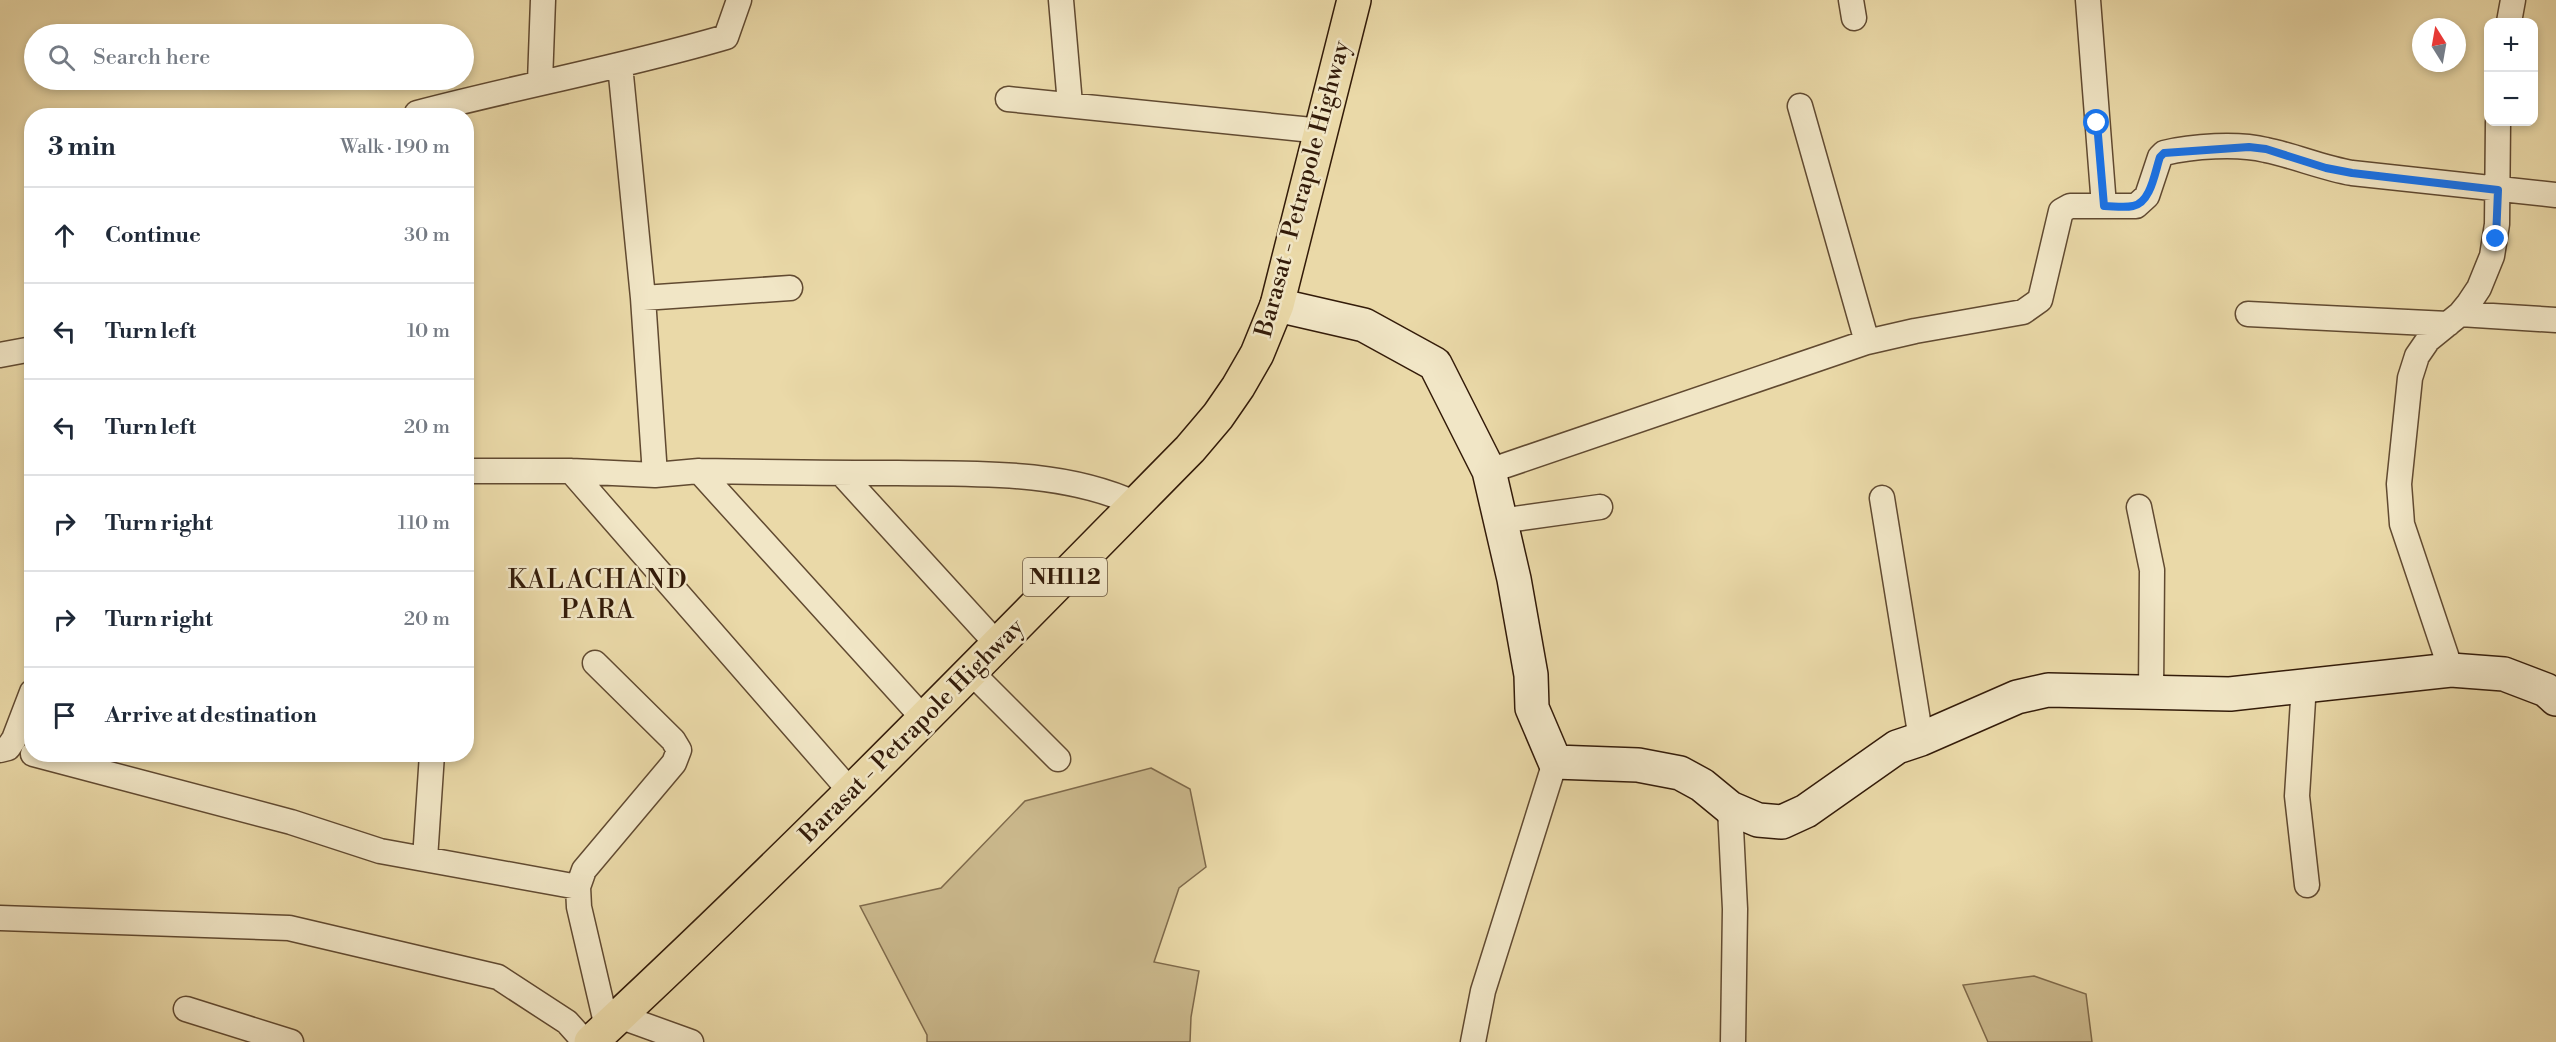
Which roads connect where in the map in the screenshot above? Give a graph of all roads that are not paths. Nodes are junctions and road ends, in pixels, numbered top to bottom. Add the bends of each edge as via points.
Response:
1 (543, 0) edge
2 (738, 0) edge
3 (1061, 0) edge
4 (1354, 0) edge
5 (2088, 0) edge
6 (2513, 0) edge
7 (2510, 18) edge
8 (620, 65) junction
9 (540, 82) junction
10 (1008, 99) dead end
11 (1070, 104) junction
12 (1800, 106) dead end
13 (437, 108) edge
14 (2498, 126) edge
15 (1322, 131) junction
16 (2498, 190) junction
17 (2556, 195) edge
18 (2104, 206) junction
19 (790, 288) dead end
20 (642, 298) junction
21 (1276, 305) junction
22 (2248, 314) dead end
23 (2454, 319) junction
24 (2556, 320) edge
25 (1867, 342) junction
26 (24, 350) edge
27 (0, 355) edge
28 (474, 471) edge
29 (571, 471) junction
30 (699, 471) junction
31 (1489, 471) junction
32 (841, 473) junction
33 (655, 475) junction
34 (1882, 498) dead end
35 (1136, 504) junction
36 (1600, 507) dead end
37 (2139, 507) dead end
38 (1500, 521) junction
39 (998, 645) junction
40 (595, 663) dead end
41 (2451, 670) junction
42 (971, 672) junction
43 (2304, 684) junction
44 (2151, 692) junction
45 (2556, 699) edge
46 (24, 713) edge
47 (924, 719) junction
48 (1921, 739) junction
49 (4, 749) edge
50 (24, 753) edge
51 (1058, 759) dead end
52 (62, 762) edge
53 (431, 762) edge
54 (1555, 762) junction
55 (851, 792) junction
56 (1730, 808) junction
57 (425, 859) junction
58 (2307, 885) dead end
59 (579, 887) junction
60 (0, 918) edge
61 (186, 1009) dead end
62 (601, 1032) edge
63 (291, 1042) edge
64 (691, 1042) edge
65 (1473, 1042) edge
66 (1733, 1042) edge

1 - 9 street
2 - 8 street via 726,37
3 - 11 street
4 - 15 highway, Barasat - Petrapole Highway / NH112
5 - 18 street
6 - 7 street
8 - 9 street
8 - 20 street
9 - 13 street
10 - 11 street
11 - 15 street
12 - 25 street
14 - 16 street
15 - 21 highway, Barasat - Petrapole Highway / NH112
16 - 17 street
16 - 18 street via 2352,173 2266,149 2229,147 2164,153 2142,201 2136,206
16 - 23 street via 2493,256 2479,288
18 - 25 street via 2070,206 2061,211 2040,300 2023,312
19 - 20 street
20 - 33 street
21 - 31 street via 1364,325 1435,364
21 - 35 highway, Barasat - Petrapole Highway / NH112 via 1257,354 1218,416
22 - 23 street
23 - 24 street
23 - 41 street via 2428,340 2417,356 2410,378 2399,484 2402,524
25 - 31 street
26 - 27 street
28 - 29 street
29 - 33 street
29 - 55 street
30 - 32 street
30 - 33 street
30 - 47 street
31 - 38 street
32 - 35 street via 1014,477 1095,488
32 - 39 street
34 - 48 street
35 - 39 highway, Barasat - Petrapole Highway / NH112
36 - 38 street
37 - 44 street via 2152,570
38 - 54 street via 1529,664 1532,708
39 - 42 highway, Barasat - Petrapole Highway / NH112
40 - 59 street via 679,750 674,763 584,870
41 - 43 street
41 - 45 street via 2504,674 2546,690
42 - 47 highway, Barasat - Petrapole Highway / NH112
42 - 51 street
43 - 44 street via 2230,693
43 - 58 street via 2297,796
44 - 48 street via 2048,690 2016,697
46 - 49 street via 14,739
47 - 55 highway, Barasat - Petrapole Highway / NH112
48 - 56 street via 1897,747 1806,811 1782,822 1758,820
49 - 50 street
52 - 57 street via 291,822 380,851
53 - 57 street
54 - 56 street via 1638,765 1680,773
54 - 65 street via 1483,991
55 - 62 highway, Barasat - Petrapole Highway / NH112
56 - 66 street via 1735,909
57 - 59 street
59 - 62 street via 579,907
60 - 62 street via 289,928 498,977 567,1022
61 - 63 street
62 - 64 street

